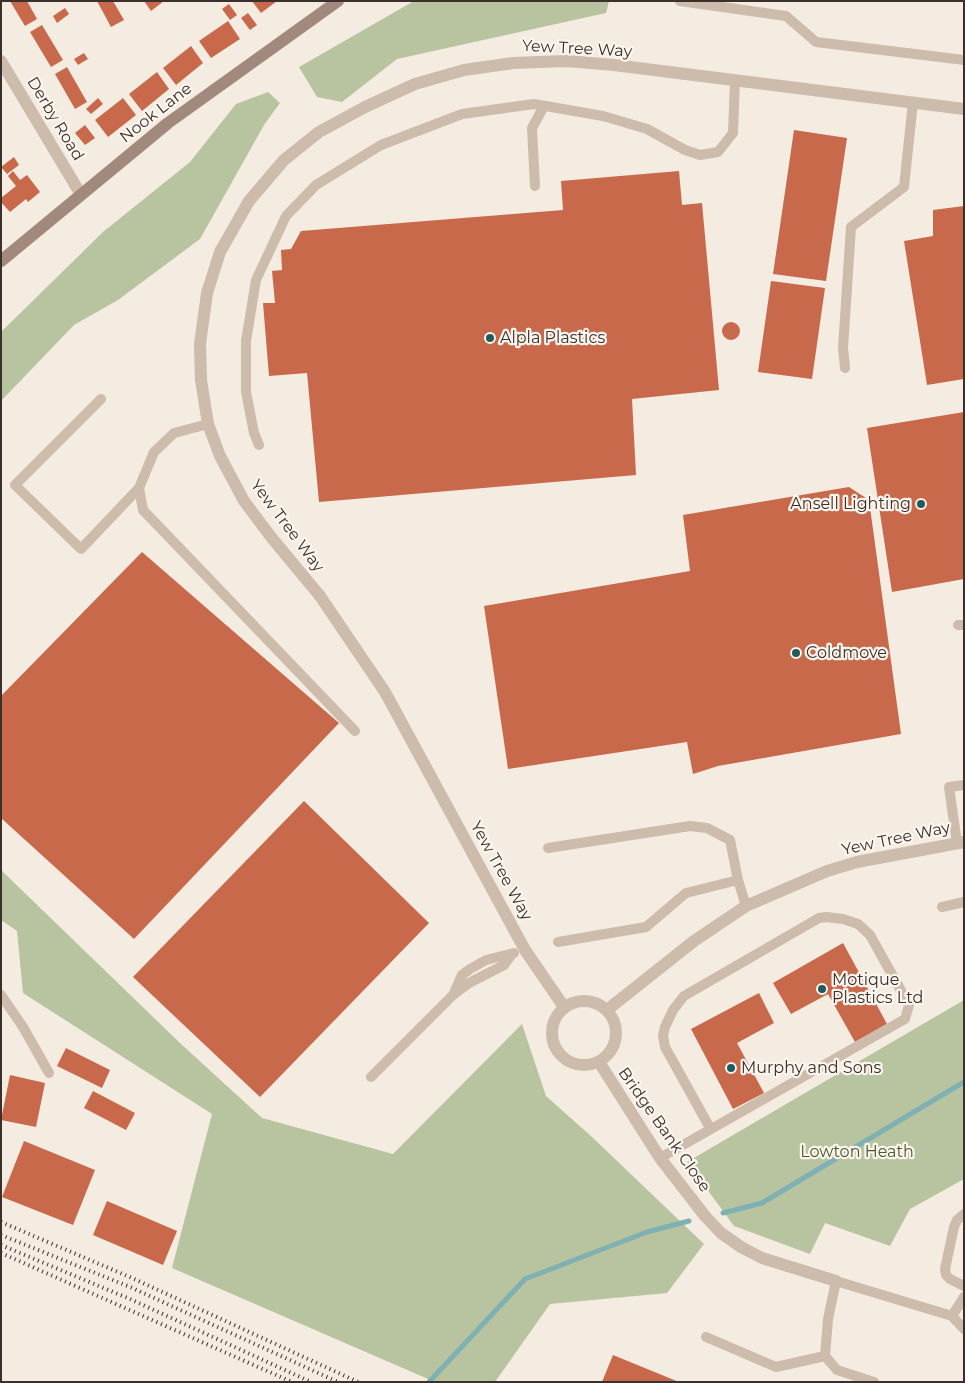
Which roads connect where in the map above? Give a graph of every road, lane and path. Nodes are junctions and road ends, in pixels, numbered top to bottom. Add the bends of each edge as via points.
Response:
1 (338, 1) edge
2 (680, 1) edge
3 (964, 60) edge
4 (1, 61) edge
5 (735, 80) junction
6 (913, 102) junction
7 (544, 106) junction
8 (964, 109) edge
9 (535, 186) dead end
10 (80, 193) junction
11 (1, 261) edge
12 (845, 368) dead end
13 (100, 398) dead end
14 (208, 424) junction
15 (259, 445) dead end
16 (139, 488) junction
17 (355, 731) dead end
18 (964, 785) edge
19 (961, 842) edge
20 (548, 848) dead end
21 (738, 880) junction
22 (964, 902) edge
23 (746, 906) junction
24 (942, 907) dead end
25 (558, 942) dead end
26 (525, 950) junction
27 (1, 995) edge
28 (564, 1008) junction
29 (607, 1010) junction
30 (599, 1062) junction
31 (49, 1072) dead end
32 (371, 1077) dead end
33 (710, 1128) junction
34 (660, 1158) junction
35 (964, 1214) edge
36 (836, 1281) junction
37 (964, 1286) edge
38 (964, 1298) edge
39 (952, 1316) junction
40 (964, 1328) edge
41 (706, 1337) dead end
42 (825, 1356) junction
43 (866, 1381) edge

1 - 10 street, Nook Lane via 168,123
2 - 3 lane via 786,16 816,42
4 - 10 street, Derby Road
5 - 6 street, Yew Tree Way
5 - 7 lane via 734,133 718,152 700,155 647,129 603,116
5 - 14 street, Yew Tree Way via 614,65 513,62 464,70 415,84 325,128 284,160 255,194 220,252 207,293 200,344 201,380
6 - 8 street, Yew Tree Way
6 - 12 lane via 904,187 851,227
7 - 9 lane via 532,128
7 - 15 lane via 534,104 462,114 381,145 316,186 286,216 256,280 246,341 246,392
10 - 11 street, Nook Lane
13 - 16 lane via 15,485 81,549
14 - 16 lane via 174,433 154,452
14 - 26 street, Yew Tree Way via 220,456 244,500 320,596 385,692
16 - 17 lane via 143,510
18 - 19 lane via 949,787
19 - 23 street, Yew Tree Way via 850,864
20 - 21 lane via 690,826 707,828 730,840
21 - 23 lane
21 - 25 lane via 686,893 646,927
22 - 24 lane
23 - 29 street, Yew Tree Way via 694,941
26 - 28 street, Yew Tree Way
26 - 32 lane via 512,954 504,965 469,983 454,995
27 - 31 lane
28 - 29 street via 581,1001 591,1001
28 - 30 street via 555,1020 552,1035 559,1054 578,1065
29 - 30 street via 616,1038 613,1048
30 - 34 street, Bridge Bank Close
33 - 33 lane via 665,1047 663,1036 673,1010 684,996 819,918 837,918 858,924 870,934 909,1005 905,1020
33 - 34 lane
34 - 36 street, Bridge Bank Close via 705,1216 740,1247 762,1258
35 - 37 lane via 954,1227 945,1268 950,1279
36 - 39 lane
36 - 42 lane
38 - 39 lane
39 - 40 lane
41 - 42 lane via 776,1367
42 - 43 lane via 837,1370

